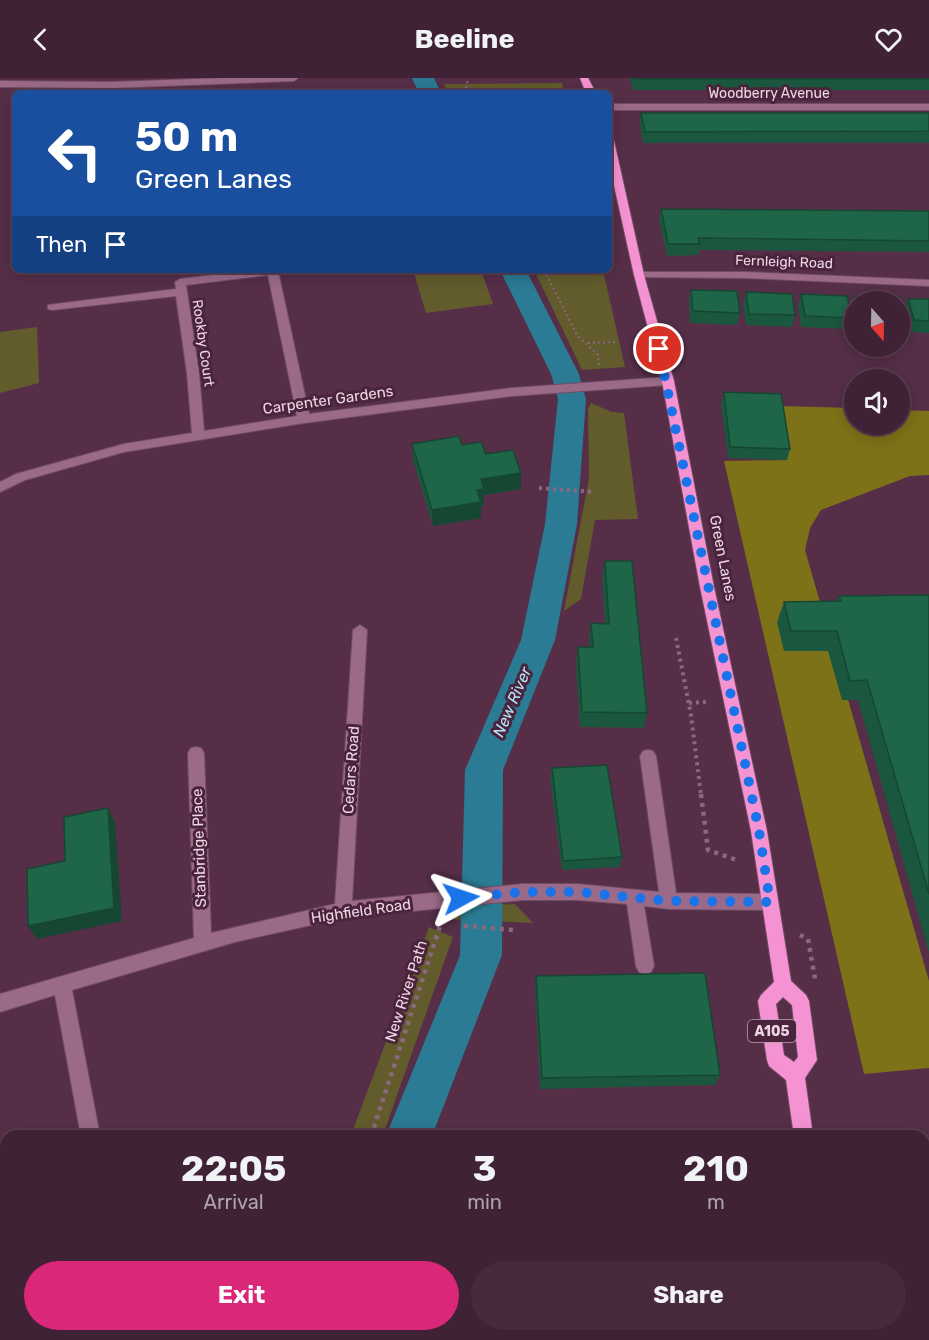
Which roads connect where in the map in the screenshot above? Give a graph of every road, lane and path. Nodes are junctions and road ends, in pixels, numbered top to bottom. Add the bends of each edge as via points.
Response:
1 (294, 78) edge
2 (198, 80) edge
3 (0, 84) edge
4 (111, 89) edge
5 (612, 107) edge
6 (929, 107) edge
7 (612, 154) edge
8 (256, 273) edge
9 (273, 273) edge
10 (545, 273) edge
11 (639, 275) junction
12 (929, 283) edge
13 (181, 292) junction
14 (52, 307) dead end
15 (617, 342) dead end
16 (587, 343) junction
17 (599, 372) dead end
18 (668, 381) junction
19 (304, 419) junction
20 (198, 437) junction
21 (0, 488) edge
22 (539, 488) dead end
23 (592, 492) dead end
24 (360, 630) dead end
25 (676, 638) dead end
26 (196, 753) dead end
27 (648, 756) dead end
28 (708, 850) dead end
29 (634, 898) junction
30 (669, 901) junction
31 (770, 902) junction
32 (343, 910) junction
33 (451, 925) dead end
34 (462, 926) dead end
35 (514, 930) dead end
36 (203, 943) junction
37 (645, 966) dead end
38 (62, 985) junction
39 (783, 985) junction
40 (0, 1003) edge
41 (795, 1075) junction
42 (90, 1130) edge
43 (373, 1130) edge
44 (803, 1130) edge

1 - 2 street
2 - 4 street
3 - 4 street
5 - 6 street, Woodberry Avenue
7 - 11 main road, Green Lanes / A105
8 - 13 street, Rookby Court via 180,282
9 - 19 street, Rookby Court
10 - 16 path via 577,335
11 - 12 street, Fernleigh Road
11 - 18 main road, Green Lanes / A105
13 - 14 street
13 - 20 street, Rookby Court
15 - 16 path
16 - 17 path via 598,355
18 - 19 street, Carpenter Gardens via 512,392
18 - 31 main road, Green Lanes / A105
19 - 20 street, Carpenter Gardens
20 - 21 street, Carpenter Gardens via 124,448 21,477
22 - 23 path
24 - 32 street, Cedars Road
25 - 28 path via 691,715
26 - 36 street, Stanbridge Place
27 - 30 street
29 - 30 street, Highfield Road
29 - 32 street, Highfield Road via 522,892
29 - 37 street
30 - 31 street, Highfield Road
31 - 39 main road, Green Lanes / A105
32 - 36 street, Highfield Road
33 - 43 path, New River Path via 441,924
34 - 35 path
36 - 38 street, Highfield Road
38 - 40 street, Highfield Road
38 - 42 street
39 - 41 main road, Green Lanes / A105 via 800,1001 807,1051 808,1060
39 - 41 main road, A105 via 767,1002 777,1060
41 - 44 main road

